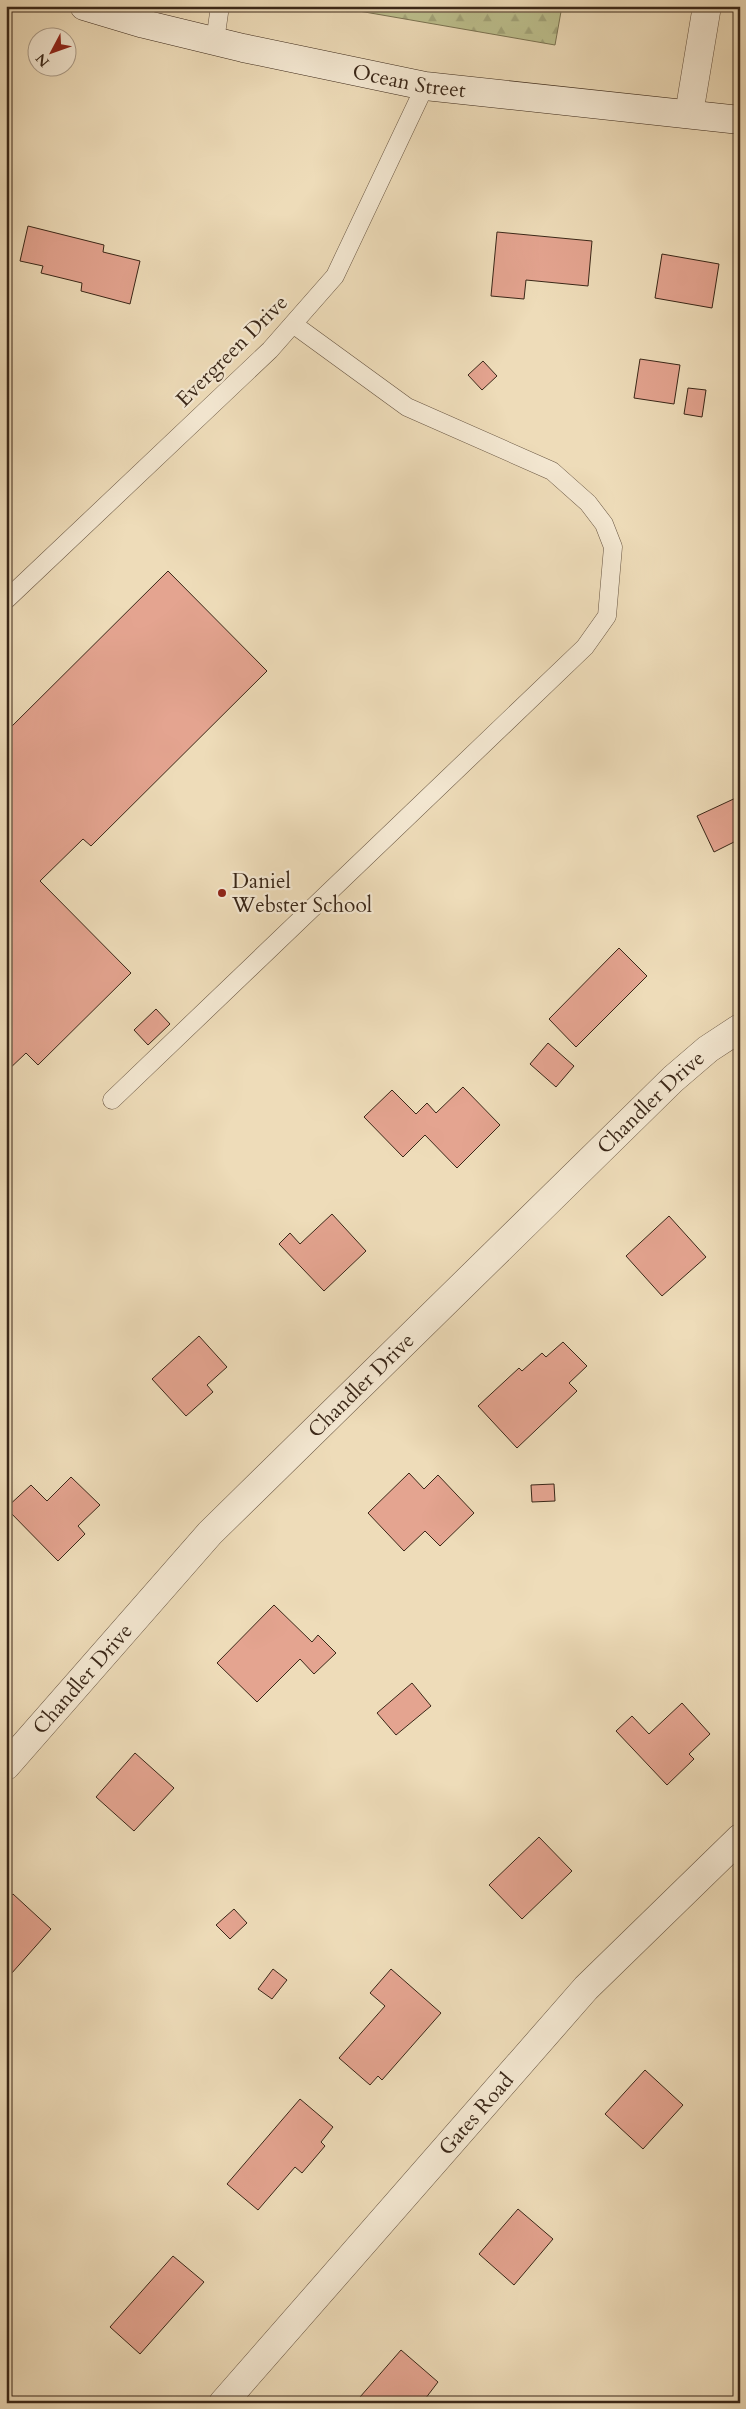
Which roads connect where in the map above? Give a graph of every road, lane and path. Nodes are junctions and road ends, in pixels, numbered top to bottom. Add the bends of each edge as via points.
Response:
1 (84, 6) edge
2 (220, 6) edge
3 (707, 6) edge
4 (215, 41) junction
5 (425, 86) junction
6 (689, 114) junction
7 (740, 120) edge
8 (293, 324) junction
9 (6, 600) edge
10 (740, 1028) edge
11 (112, 1100) dead end
12 (6, 1766) edge
13 (740, 1838) edge
14 (223, 2403) edge

1 - 4 street, Ocean Street
2 - 4 lane
3 - 6 street
4 - 5 street, Ocean Street
5 - 6 street, Ocean Street
5 - 8 lane, Evergreen Drive via 335,276
6 - 7 street, Ocean Street
8 - 9 lane, Evergreen Drive
8 - 11 lane via 407,407 552,471 566,482 604,524 613,547 607,616 585,647
10 - 12 street, Chandler Drive via 708,1049 673,1079 210,1533
13 - 14 street, Gates Road via 586,1988

